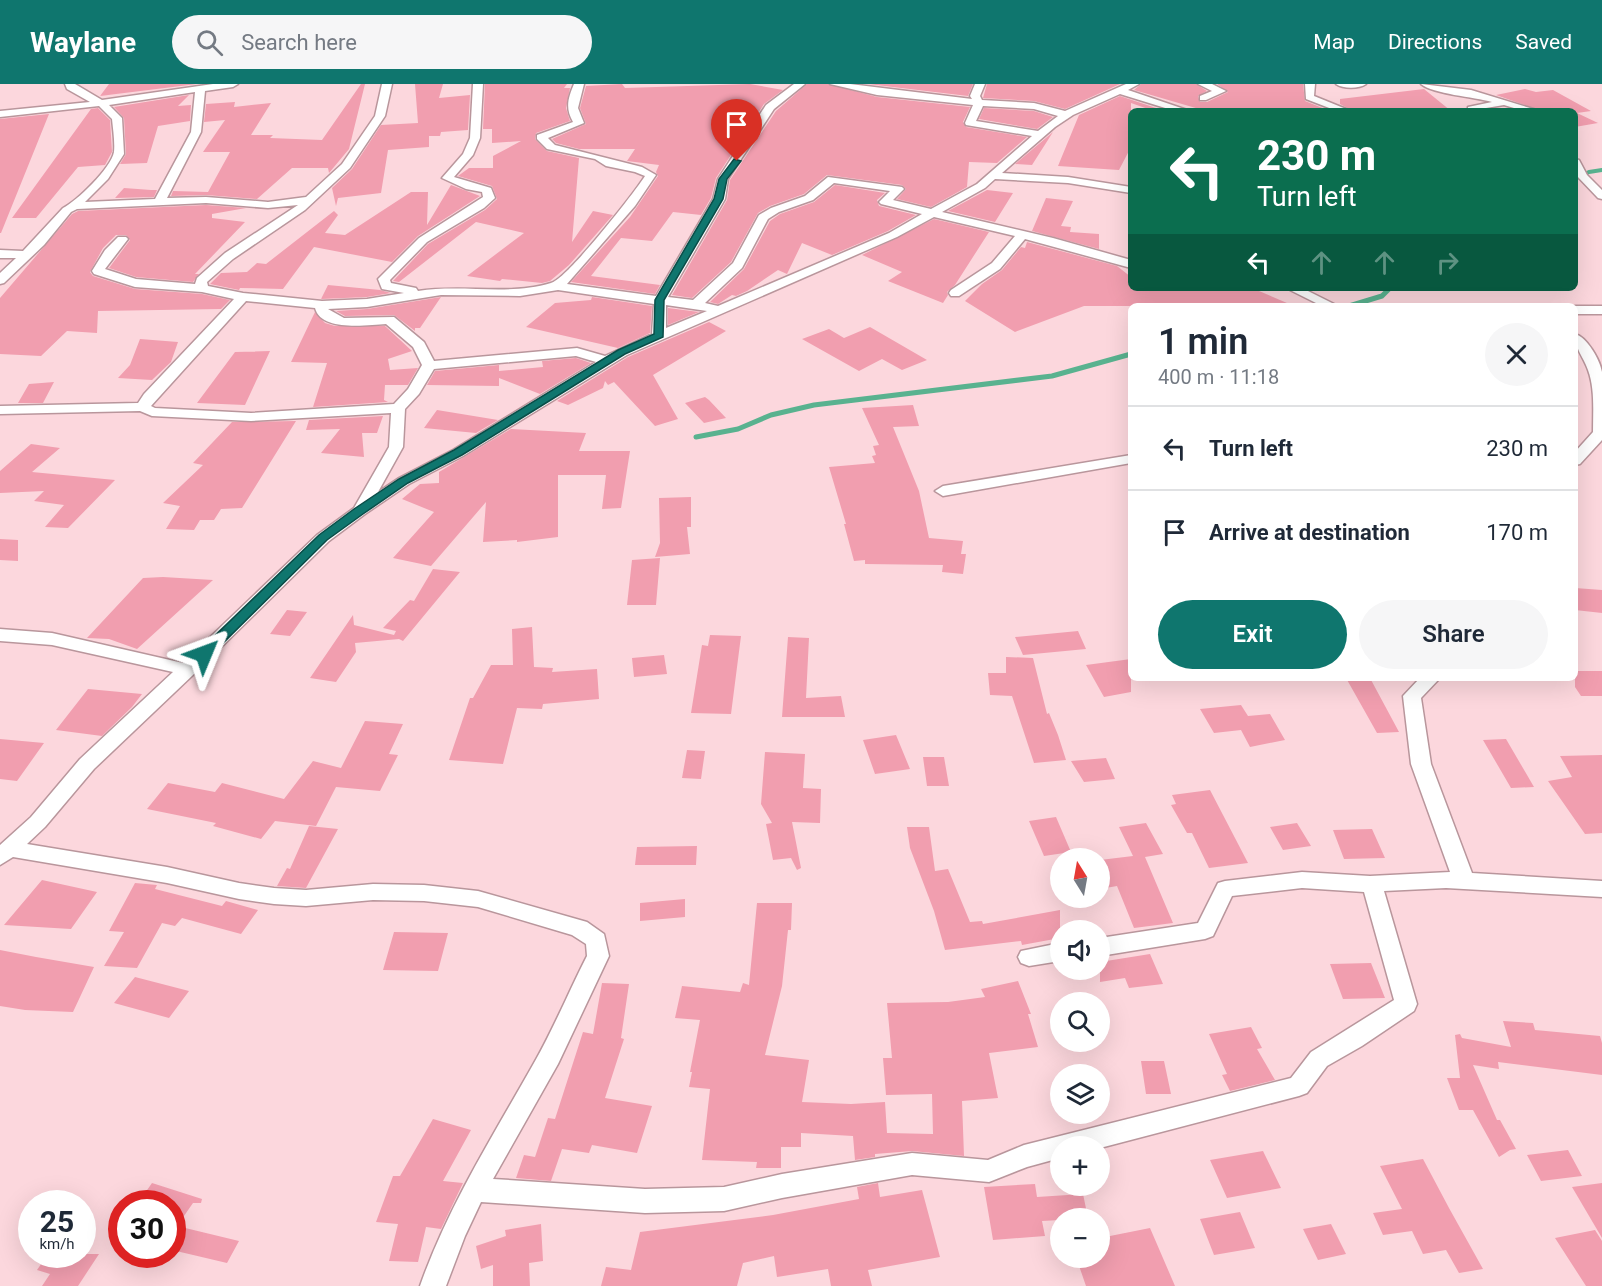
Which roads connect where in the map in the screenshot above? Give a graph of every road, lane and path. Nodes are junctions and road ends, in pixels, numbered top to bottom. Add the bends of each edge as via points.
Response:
1 (70, 84) edge
2 (172, 84) edge
3 (233, 84) edge
4 (387, 84) edge
5 (478, 84) edge
6 (579, 84) edge
7 (800, 84) edge
8 (835, 84) edge
9 (980, 84) edge
10 (1203, 84) edge
11 (1310, 84) edge
12 (1341, 84) edge
13 (1361, 84) edge
14 (1426, 84) edge
15 (1127, 88) edge
16 (200, 89) junction
17 (159, 96) junction
18 (1203, 98) dead end
19 (979, 103) junction
20 (1507, 103) junction
21 (102, 104) junction
22 (1177, 108) edge
23 (1338, 108) edge
24 (1478, 108) edge
25 (1524, 108) edge
26 (0, 114) edge
27 (1066, 115) junction
28 (1040, 134) junction
29 (1578, 168) edge
30 (993, 176) junction
31 (1128, 190) edge
32 (1602, 196) edge
33 (309, 200) junction
34 (159, 202) junction
35 (75, 206) junction
36 (931, 214) junction
37 (1022, 235) junction
38 (122, 239) dead end
39 (0, 254) edge
40 (27, 255) junction
41 (1128, 263) edge
42 (0, 280) edge
43 (558, 286) junction
44 (202, 288) junction
45 (441, 291) junction
46 (1299, 291) edge
47 (955, 293) dead end
48 (243, 297) junction
49 (660, 300) junction
50 (1325, 303) edge
51 (696, 304) junction
52 (322, 305) junction
53 (718, 310) junction
54 (1578, 310) edge
55 (1602, 310) edge
56 (659, 335) junction
57 (1578, 341) edge
58 (606, 361) junction
59 (429, 365) junction
60 (144, 407) junction
61 (398, 408) junction
62 (0, 410) edge
63 (1578, 458) edge
64 (1128, 460) edge
65 (943, 491) dead end
66 (359, 511) junction
67 (0, 635) edge
68 (188, 670) junction
69 (1428, 681) edge
70 (4, 853) edge
71 (1464, 881) junction
72 (1371, 884) junction
73 (1602, 889) edge
74 (1110, 944) edge
75 (1050, 954) edge
76 (1029, 957) dead end
77 (476, 1190) junction
78 (433, 1286) edge

1 - 21 street
2 - 17 street
3 - 16 street
4 - 33 street via 374,129 346,166
5 - 45 street via 475,138 468,154 447,178 487,190 489,198 423,240 384,279 386,286 406,291
6 - 43 street via 571,103 579,123 541,137 551,147 643,169 651,176 630,208 577,270
7 - 49 street via 770,107 723,179 719,199
8 - 19 street
9 - 19 street via 975,96
10 - 18 street via 1221,91
11 - 23 street via 1310,97
12 - 13 street
14 - 20 street
15 - 22 street
15 - 27 street
16 - 17 street
16 - 34 street via 196,132
17 - 21 street
19 - 27 street via 1053,109
19 - 28 street via 970,123
20 - 24 street
20 - 25 street
21 - 26 street
21 - 35 street via 117,118 119,154 104,177
27 - 28 street
28 - 30 street
29 - 32 street
30 - 31 street via 1068,180
30 - 36 street
33 - 34 street via 268,205 218,200
33 - 44 street via 229,256 201,281
34 - 35 street
35 - 40 street
36 - 37 street
36 - 51 street via 885,202 898,189 832,179 808,198 763,217 738,265
36 - 53 street via 894,235
37 - 41 street
37 - 47 street via 996,266
38 - 44 street via 98,271 135,283
39 - 40 street
40 - 42 street
43 - 45 street via 520,292
43 - 49 street
44 - 48 street
45 - 52 street via 367,303
46 - 50 street
48 - 52 street
48 - 60 street
49 - 51 street
49 - 56 street
51 - 53 street
52 - 59 street via 324,314 339,321 389,320 419,345
53 - 56 street
54 - 55 street
56 - 58 street
57 - 63 street via 1590,352 1601,387 1600,434
58 - 59 street via 577,352
58 - 66 street
59 - 61 street via 414,391
60 - 61 street via 152,412 251,417
60 - 62 street
61 - 66 street via 396,447
64 - 65 street
66 - 68 street via 323,538
67 - 68 street via 52,639
68 - 70 street via 87,765 38,822
69 - 71 street via 1412,696 1421,764
70 - 77 street via 167,875 274,896 306,898 373,892 478,898 579,928 596,940 598,956 544,1068
71 - 72 street
71 - 73 street
72 - 74 street via 1302,880 1225,889 1205,930
72 - 77 street via 1406,1004 1319,1059 1299,1086 1024,1156 989,1171 912,1164 724,1199 645,1201
75 - 76 street
77 - 78 street via 441,1260

